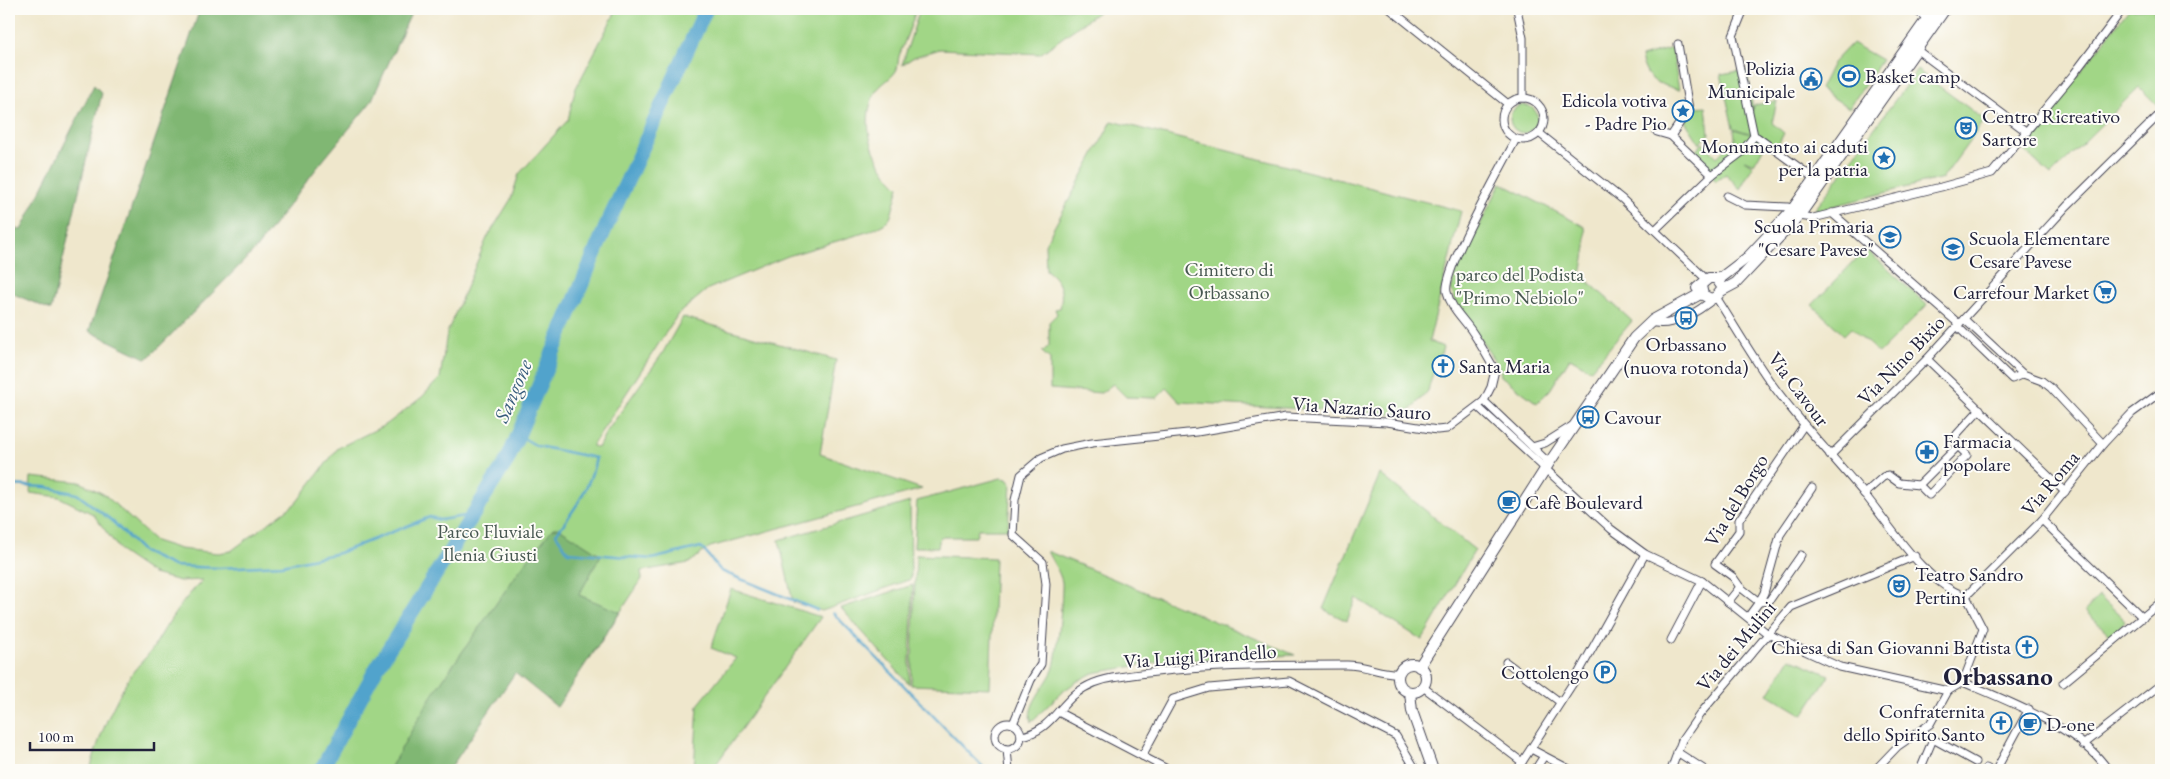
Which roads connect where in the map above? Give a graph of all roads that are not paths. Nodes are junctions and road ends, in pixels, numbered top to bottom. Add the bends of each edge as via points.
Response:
1 (1390, 9) edge
2 (1517, 9) edge
3 (1744, 9) edge
4 (1914, 9) edge
5 (1934, 9) edge
6 (1945, 9) edge
7 (2124, 9) edge
8 (1931, 21) junction
9 (1678, 44) dead end
10 (1913, 47) junction
11 (1523, 98) junction
12 (1508, 104) junction
13 (2161, 113) edge
14 (1657, 132) dead end
15 (2027, 132) junction
16 (1539, 133) junction
17 (1671, 136) junction
18 (1757, 137) dead end
19 (1516, 139) junction
20 (1712, 175) junction
21 (1815, 179) junction
22 (1727, 196) dead end
23 (1796, 213) junction
24 (1832, 214) junction
25 (1655, 230) junction
26 (1718, 280) junction
27 (1703, 286) junction
28 (1718, 294) junction
29 (1650, 322) junction
30 (1960, 323) junction
31 (1634, 338) junction
32 (1926, 359) junction
33 (2161, 392) edge
34 (1484, 401) junction
35 (1478, 407) junction
36 (1980, 409) junction
37 (1575, 425) junction
38 (1804, 425) junction
39 (2104, 444) junction
40 (1958, 446) junction
41 (1532, 447) junction
42 (1830, 456) junction
43 (1547, 467) junction
44 (1919, 485) junction
45 (1812, 488) dead end
46 (2065, 492) junction
47 (1864, 494) junction
48 (2042, 520) junction
49 (1645, 554) junction
50 (1801, 555) dead end
51 (1915, 556) junction
52 (1702, 582) junction
53 (1740, 587) junction
54 (1966, 596) junction
55 (1728, 602) junction
56 (1759, 602) junction
57 (2161, 602) edge
58 (1748, 617) junction
59 (2143, 618) junction
60 (1768, 634) junction
61 (1671, 640) dead end
62 (1506, 662) dead end
63 (1419, 666) junction
64 (1400, 673) junction
65 (1963, 682) junction
66 (2063, 683) dead end
67 (1423, 687) junction
68 (2156, 688) dead end
69 (1948, 691) junction
70 (1410, 692) junction
71 (1560, 702) junction
72 (2031, 711) junction
73 (1058, 712) junction
74 (1013, 724) junction
75 (1921, 730) junction
76 (1021, 736) junction
77 (1933, 739) junction
78 (2084, 745) junction
79 (1531, 749) junction
80 (1007, 750) junction
81 (1677, 752) junction
82 (1142, 756) junction
83 (1544, 756) junction
84 (1522, 762) junction
85 (1975, 762) dead end
86 (1562, 768) edge
87 (1009, 770) edge
88 (1169, 770) edge
89 (1416, 770) edge
90 (1433, 770) edge
91 (1516, 770) edge
92 (1535, 770) edge
93 (1571, 770) edge
94 (1671, 770) edge
95 (1705, 770) edge
96 (1874, 770) edge
97 (1920, 770) edge
98 (1996, 770) edge
99 (2108, 770) edge

1 - 12 street
2 - 11 street via 1523,38
3 - 20 street via 1733,36 1754,136 1741,153
4 - 8 street
5 - 8 street
6 - 8 street
7 - 15 street
8 - 10 street
9 - 17 street via 1689,109
10 - 15 street
10 - 21 street
10 - 23 street
11 - 12 street
11 - 16 street via 1541,107 1544,120
12 - 19 street via 1503,124
13 - 30 street, Via Nino Bixio via 2067,206
14 - 17 street
15 - 24 street via 1992,172
16 - 19 street via 1529,139
16 - 25 street via 1622,199
17 - 20 street
18 - 21 street
19 - 34 street via 1451,270 1446,290 1454,309 1495,370
20 - 25 street
21 - 23 street
22 - 23 street via 1745,205 1784,206
23 - 24 street via 1813,218
23 - 26 street via 1748,258
23 - 28 street via 1755,265
24 - 30 street
25 - 27 street
26 - 27 street via 1712,277
26 - 28 street
27 - 28 street via 1708,298
27 - 29 street
27 - 31 street via 1645,317
28 - 29 street via 1700,310 1665,324
28 - 38 street, Via Cavour via 1769,380
29 - 31 street
30 - 32 street, Via Nino Bixio
30 - 39 street via 2023,374 2042,380
31 - 37 street
32 - 36 street
32 - 42 street, Via Nino Bixio
33 - 39 street, Via Roma via 2132,414
34 - 35 street, Via Nazario Sauro
34 - 41 street
35 - 43 street
35 - 74 street, Via Nazario Sauro via 1447,429 1387,422 1286,417 1197,432 1092,443 1062,449 1041,458 1021,475 1015,500 1013,535 1043,562 1046,584 1041,664
36 - 40 street via 1958,434
36 - 46 street
37 - 41 street
37 - 43 street
38 - 42 street, Via Cavour
38 - 53 street, Via del Borgo via 1740,520 1739,531 1715,564
39 - 46 street, Via Roma
40 - 44 street
40 - 44 street via 1968,455 1929,495
41 - 43 street
42 - 47 street, Via Cavour
43 - 49 street via 1587,509
43 - 63 street
44 - 47 street via 1899,483 1888,475
45 - 56 street via 1780,535
46 - 48 street, Via Roma
47 - 51 street, Via Cavour
48 - 54 street, Via Roma
48 - 59 street
49 - 52 street
49 - 71 street
50 - 56 street via 1769,602
51 - 54 street, Via Cavour via 1945,587
51 - 60 street, Via dei Mulini via 1790,607
52 - 55 street
52 - 61 street
53 - 55 street
53 - 56 street
54 - 65 street via 1983,629
55 - 58 street
56 - 58 street
57 - 59 street
58 - 60 street
59 - 66 street
60 - 69 street via 1840,667
60 - 81 street, Via dei Mulini via 1692,726
62 - 71 street
63 - 64 street via 1407,666
63 - 67 street via 1426,674
64 - 70 street via 1402,687
64 - 73 street, Via Luigi Pirandello via 1349,665 1172,670 1099,681 1075,695
65 - 69 street
65 - 72 street
67 - 70 street
67 - 84 street
68 - 78 street
69 - 75 street via 1930,724
70 - 90 street via 1412,711
71 - 79 street
72 - 78 street
72 - 98 street
73 - 76 street, Via Luigi Pirandello via 1044,728
73 - 82 street
74 - 76 street
74 - 80 street via 1002,724 995,734 997,745
75 - 77 street
75 - 96 street via 1898,746
76 - 80 street via 1017,746
77 - 85 street
77 - 97 street
78 - 99 street
79 - 83 street
79 - 84 street
80 - 87 street
81 - 94 street, Via dei Mulini
81 - 95 street
82 - 88 street
82 - 89 street via 1172,698 1209,688 1285,680 1396,736
83 - 86 street
83 - 92 street
84 - 91 street
86 - 93 street

